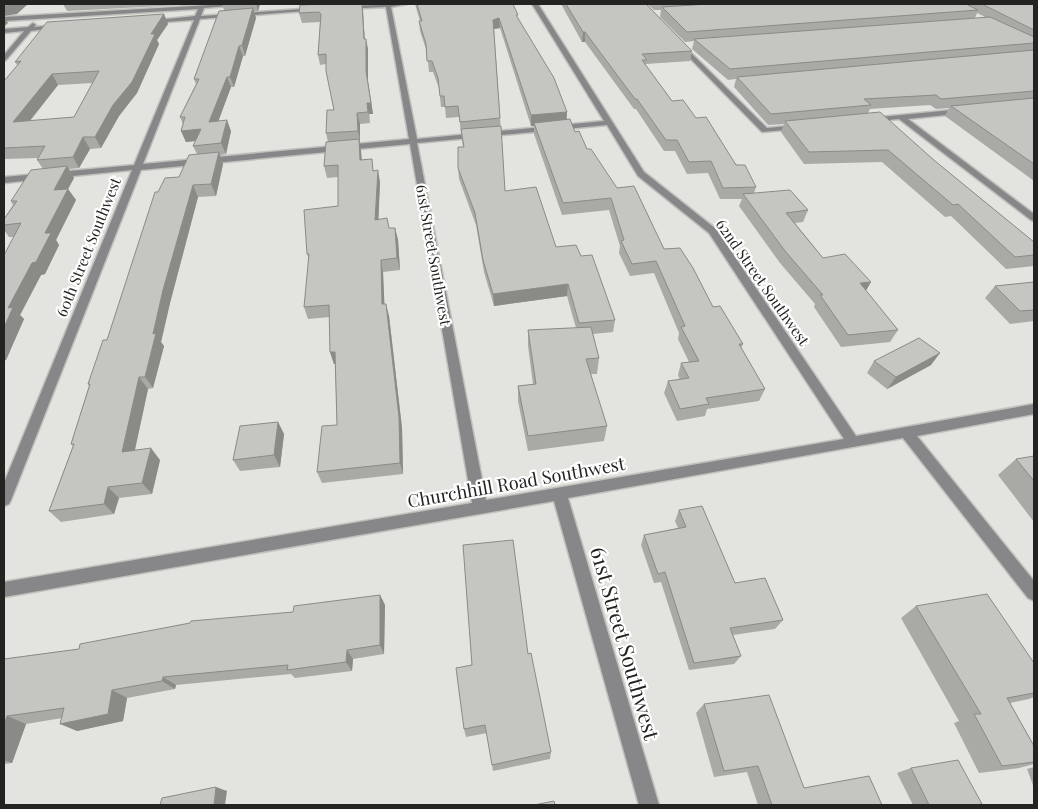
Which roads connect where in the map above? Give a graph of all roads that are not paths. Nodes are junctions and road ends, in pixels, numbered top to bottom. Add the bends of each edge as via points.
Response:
1 (250, 4) edge
2 (388, 4) edge
3 (404, 4) edge
4 (535, 4) edge
5 (202, 7) junction
6 (340, 8) edge
7 (321, 9) edge
8 (40, 17) junction
9 (198, 18) junction
10 (4, 19) edge
11 (148, 21) edge
12 (69, 26) edge
13 (30, 29) junction
14 (4, 30) edge
15 (676, 40) edge
16 (691, 45) edge
17 (681, 46) junction
18 (4, 59) edge
19 (720, 84) junction
20 (730, 84) dead end
21 (968, 111) edge
22 (902, 117) junction
23 (862, 121) edge
24 (609, 123) junction
25 (804, 127) edge
26 (412, 141) junction
27 (136, 167) junction
28 (4, 180) edge
29 (1034, 218) edge
30 (1034, 409) edge
31 (906, 432) junction
32 (853, 442) junction
33 (559, 493) junction
34 (4, 500) edge
35 (480, 507) junction
36 (4, 590) edge
37 (1034, 593) edge
38 (649, 805) edge

1 - 5 street
2 - 3 street
2 - 6 street
2 - 26 street, 61st Street Southwest
4 - 24 street, 62nd Street Southwest
5 - 8 street
5 - 9 street, 60th Street Southwest
7 - 9 street
8 - 10 street
8 - 13 street
9 - 11 street
9 - 27 street, 60th Street Southwest
12 - 13 street
13 - 14 street
13 - 18 street
15 - 17 street
16 - 17 street
17 - 19 street
19 - 20 street
19 - 25 street via 765,130
21 - 22 street
22 - 23 street
22 - 29 street
24 - 26 street
24 - 32 street, 62nd Street Southwest via 641,174 713,231
26 - 27 street
26 - 35 street, 61st Street Southwest
27 - 28 street
27 - 34 street, 60th Street Southwest
30 - 31 street, Churchhill Road Southwest
31 - 32 street, Churchhill Road Southwest
31 - 37 street
32 - 33 street, Churchhill Road Southwest
33 - 35 street, Churchhill Road Southwest
33 - 38 street, 61st Street Southwest
35 - 36 street, Churchhill Road Southwest

